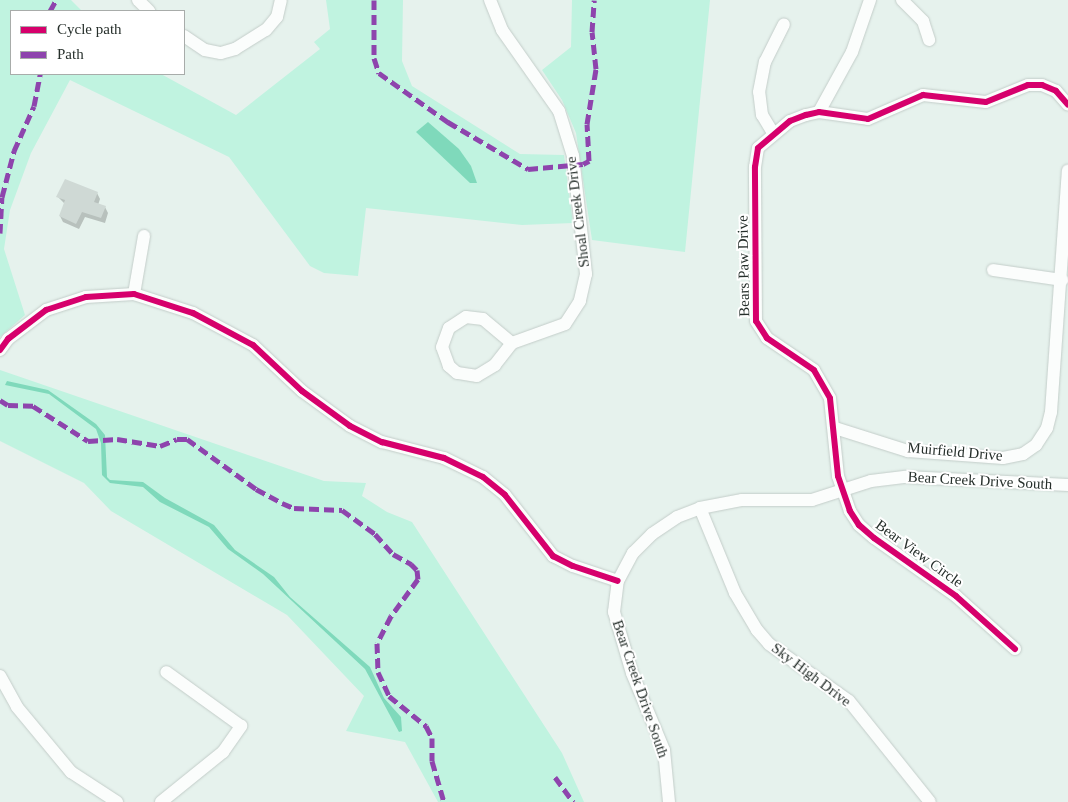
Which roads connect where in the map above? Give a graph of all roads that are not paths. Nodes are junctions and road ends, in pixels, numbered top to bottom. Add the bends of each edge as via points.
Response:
1 (138, 0) edge
2 (281, 0) edge
3 (490, 0) edge
4 (870, 0) edge
5 (902, 0) edge
6 (148, 10) edge
7 (784, 24) dead end
8 (185, 37) edge
9 (928, 40) dead end
10 (1068, 105) edge
11 (819, 112) junction
12 (773, 133) junction
13 (1068, 171) edge
14 (144, 236) dead end
15 (992, 270) dead end
16 (1062, 280) junction
17 (134, 294) junction
18 (512, 343) junction
19 (0, 350) edge
20 (835, 428) junction
21 (1068, 485) edge
22 (842, 492) junction
23 (700, 508) junction
24 (618, 581) junction
25 (1015, 649) dead end
26 (166, 672) dead end
27 (0, 676) edge
28 (117, 802) edge
29 (161, 802) edge
30 (669, 802) edge
31 (930, 802) edge

1 - 6 street
2 - 8 street via 277,17 266,30 235,49 221,53 205,50
3 - 18 street, Shoal Creek Drive via 502,30 559,111 573,156 586,274 580,301 565,324
4 - 11 street via 852,52
5 - 9 street via 923,21
7 - 12 street via 765,62 759,92 762,115
10 - 11 street via 1056,90 1028,85 986,102 923,95 868,119
11 - 12 street via 790,121
12 - 20 street, Bears Paw Drive via 758,148 755,167 756,321 767,338 814,370 830,398
13 - 16 street, Muirfield Drive
14 - 17 street
15 - 16 street
16 - 20 street, Muirfield Drive via 1051,412 1047,428 1036,445 1023,454 1003,458 908,451
17 - 19 street via 86,297 46,310 8,339
17 - 24 street via 194,313 253,345 310,397 350,426 382,442 444,458 483,477 505,495 553,556
18 - 18 street via 483,319 466,317 448,328 442,347 444,357 457,373 477,376 495,365
20 - 22 street, Bears Paw Drive
21 - 22 street, Bear Creek Drive South via 906,477 871,481
22 - 23 street, Bear Creek Drive South via 812,500 742,500
22 - 25 street, Bear View Circle via 859,525 956,596
23 - 24 street, Bear Creek Drive South via 677,517 652,534 633,553
23 - 31 street, Sky High Drive via 735,593 757,630 769,644 850,701
24 - 30 street, Bear Creek Drive South via 614,612 619,635 664,750
26 - 29 street via 241,726 224,752
27 - 28 street via 17,707 71,772

